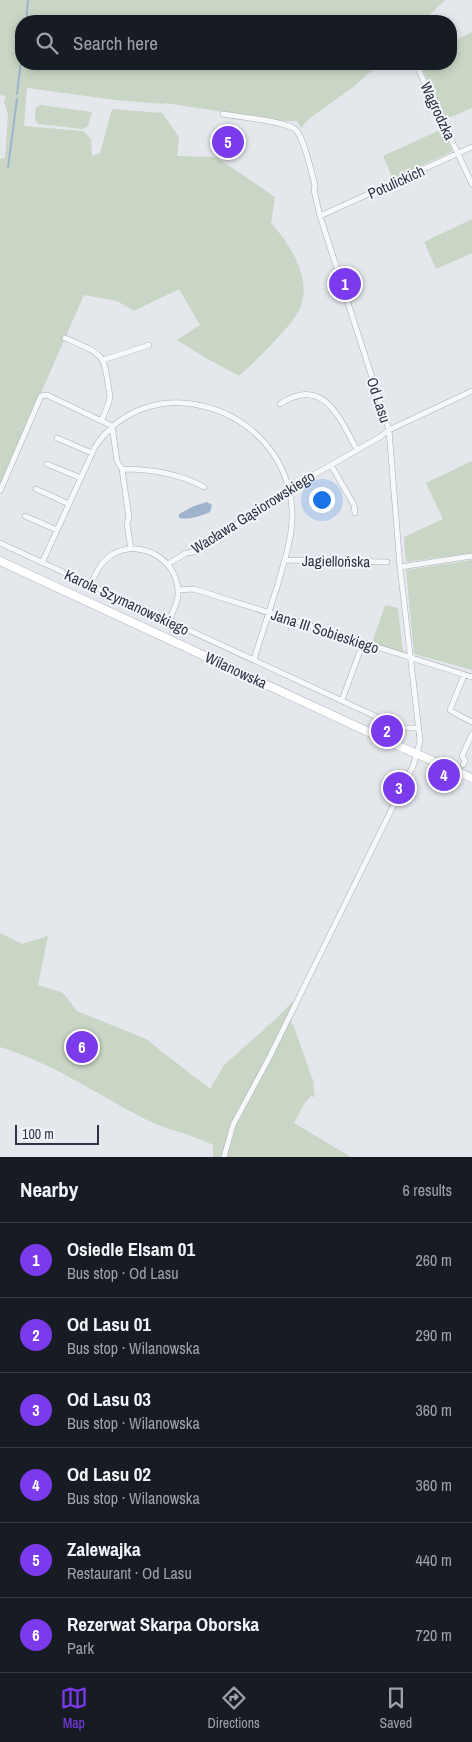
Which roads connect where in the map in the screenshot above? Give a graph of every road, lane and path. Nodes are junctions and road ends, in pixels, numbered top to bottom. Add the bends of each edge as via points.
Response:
1 (419, 70) edge
2 (223, 114) dead end
3 (472, 147) edge
4 (457, 154) junction
5 (472, 184) edge
6 (320, 216) junction
7 (65, 338) dead end
8 (149, 345) dead end
9 (103, 360) junction
10 (472, 391) edge
11 (280, 404) dead end
12 (102, 420) junction
13 (112, 426) junction
14 (388, 430) junction
15 (57, 438) dead end
16 (357, 450) junction
17 (92, 453) junction
18 (46, 464) dead end
19 (331, 465) junction
20 (122, 469) junction
21 (81, 478) junction
22 (204, 487) dead end
23 (36, 490) dead end
24 (289, 490) junction
25 (0, 491) edge
26 (69, 504) junction
27 (355, 513) dead end
28 (25, 516) dead end
29 (57, 530) junction
30 (0, 543) edge
31 (131, 549) junction
32 (472, 556) edge
33 (285, 560) junction
34 (0, 561) edge
35 (387, 562) dead end
36 (42, 563) junction
37 (168, 564) junction
38 (400, 567) junction
39 (90, 585) junction
40 (178, 590) junction
41 (269, 613) junction
42 (169, 622) junction
43 (363, 643) junction
44 (410, 658) junction
45 (254, 659) junction
46 (464, 675) junction
47 (472, 677) edge
48 (342, 700) junction
49 (472, 722) edge
50 (419, 728) junction
51 (472, 734) edge
52 (418, 754) junction
53 (463, 765) dead end
54 (472, 778) edge
55 (224, 1157) edge

1 - 4 street, Wągrodzka
2 - 6 street, Od Lasu via 285,123 296,130 315,186
3 - 4 street, Potulickich
4 - 5 street, Wągrodzka
4 - 6 street, Potulickich
6 - 14 street, Od Lasu
7 - 9 street via 95,351
8 - 9 street
9 - 12 street via 110,396
10 - 14 street, Wacława Gąsiorowskiego
11 - 16 street via 292,397 305,395 325,400
12 - 13 street
12 - 25 street via 47,395 42,396
13 - 17 street
13 - 20 street via 117,461
13 - 24 street via 137,411 162,404 194,404 219,410 249,427 265,442 283,471
14 - 16 street, Wacława Gąsiorowskiego
14 - 38 street, Od Lasu
15 - 17 street
16 - 19 street, Wacława Gąsiorowskiego
17 - 21 street
18 - 21 street
19 - 24 street, Wacława Gąsiorowskiego
19 - 27 street via 354,505
20 - 22 street via 169,473
20 - 31 street
21 - 26 street
23 - 26 street
24 - 33 street via 293,514
24 - 37 street, Wacława Gąsiorowskiego via 194,552
26 - 29 street
28 - 29 street
29 - 36 street
30 - 36 street, Karola Szymanowskiego
31 - 37 street via 151,551
31 - 39 street via 108,558 96,571
32 - 38 street
33 - 35 street, Jagiellońska
33 - 41 street
34 - 52 main road, Wilanowska
36 - 39 street, Karola Szymanowskiego
37 - 40 street
38 - 44 street, Od Lasu
39 - 42 street, Karola Szymanowskiego
40 - 41 street, Jana III Sobieskiego via 194,589
40 - 42 street
41 - 43 street, Jana III Sobieskiego
41 - 45 street
42 - 45 street, Karola Szymanowskiego
43 - 44 street, Jana III Sobieskiego
43 - 48 street
44 - 46 street, Jana III Sobieskiego
44 - 50 street, Od Lasu
45 - 48 street, Karola Szymanowskiego
46 - 47 street, Jana III Sobieskiego
46 - 49 street via 450,710
48 - 50 street, Karola Szymanowskiego via 401,728
50 - 52 street, Od Lasu
51 - 53 street via 462,756
52 - 54 main road, Wilanowska
52 - 55 street via 233,1125

